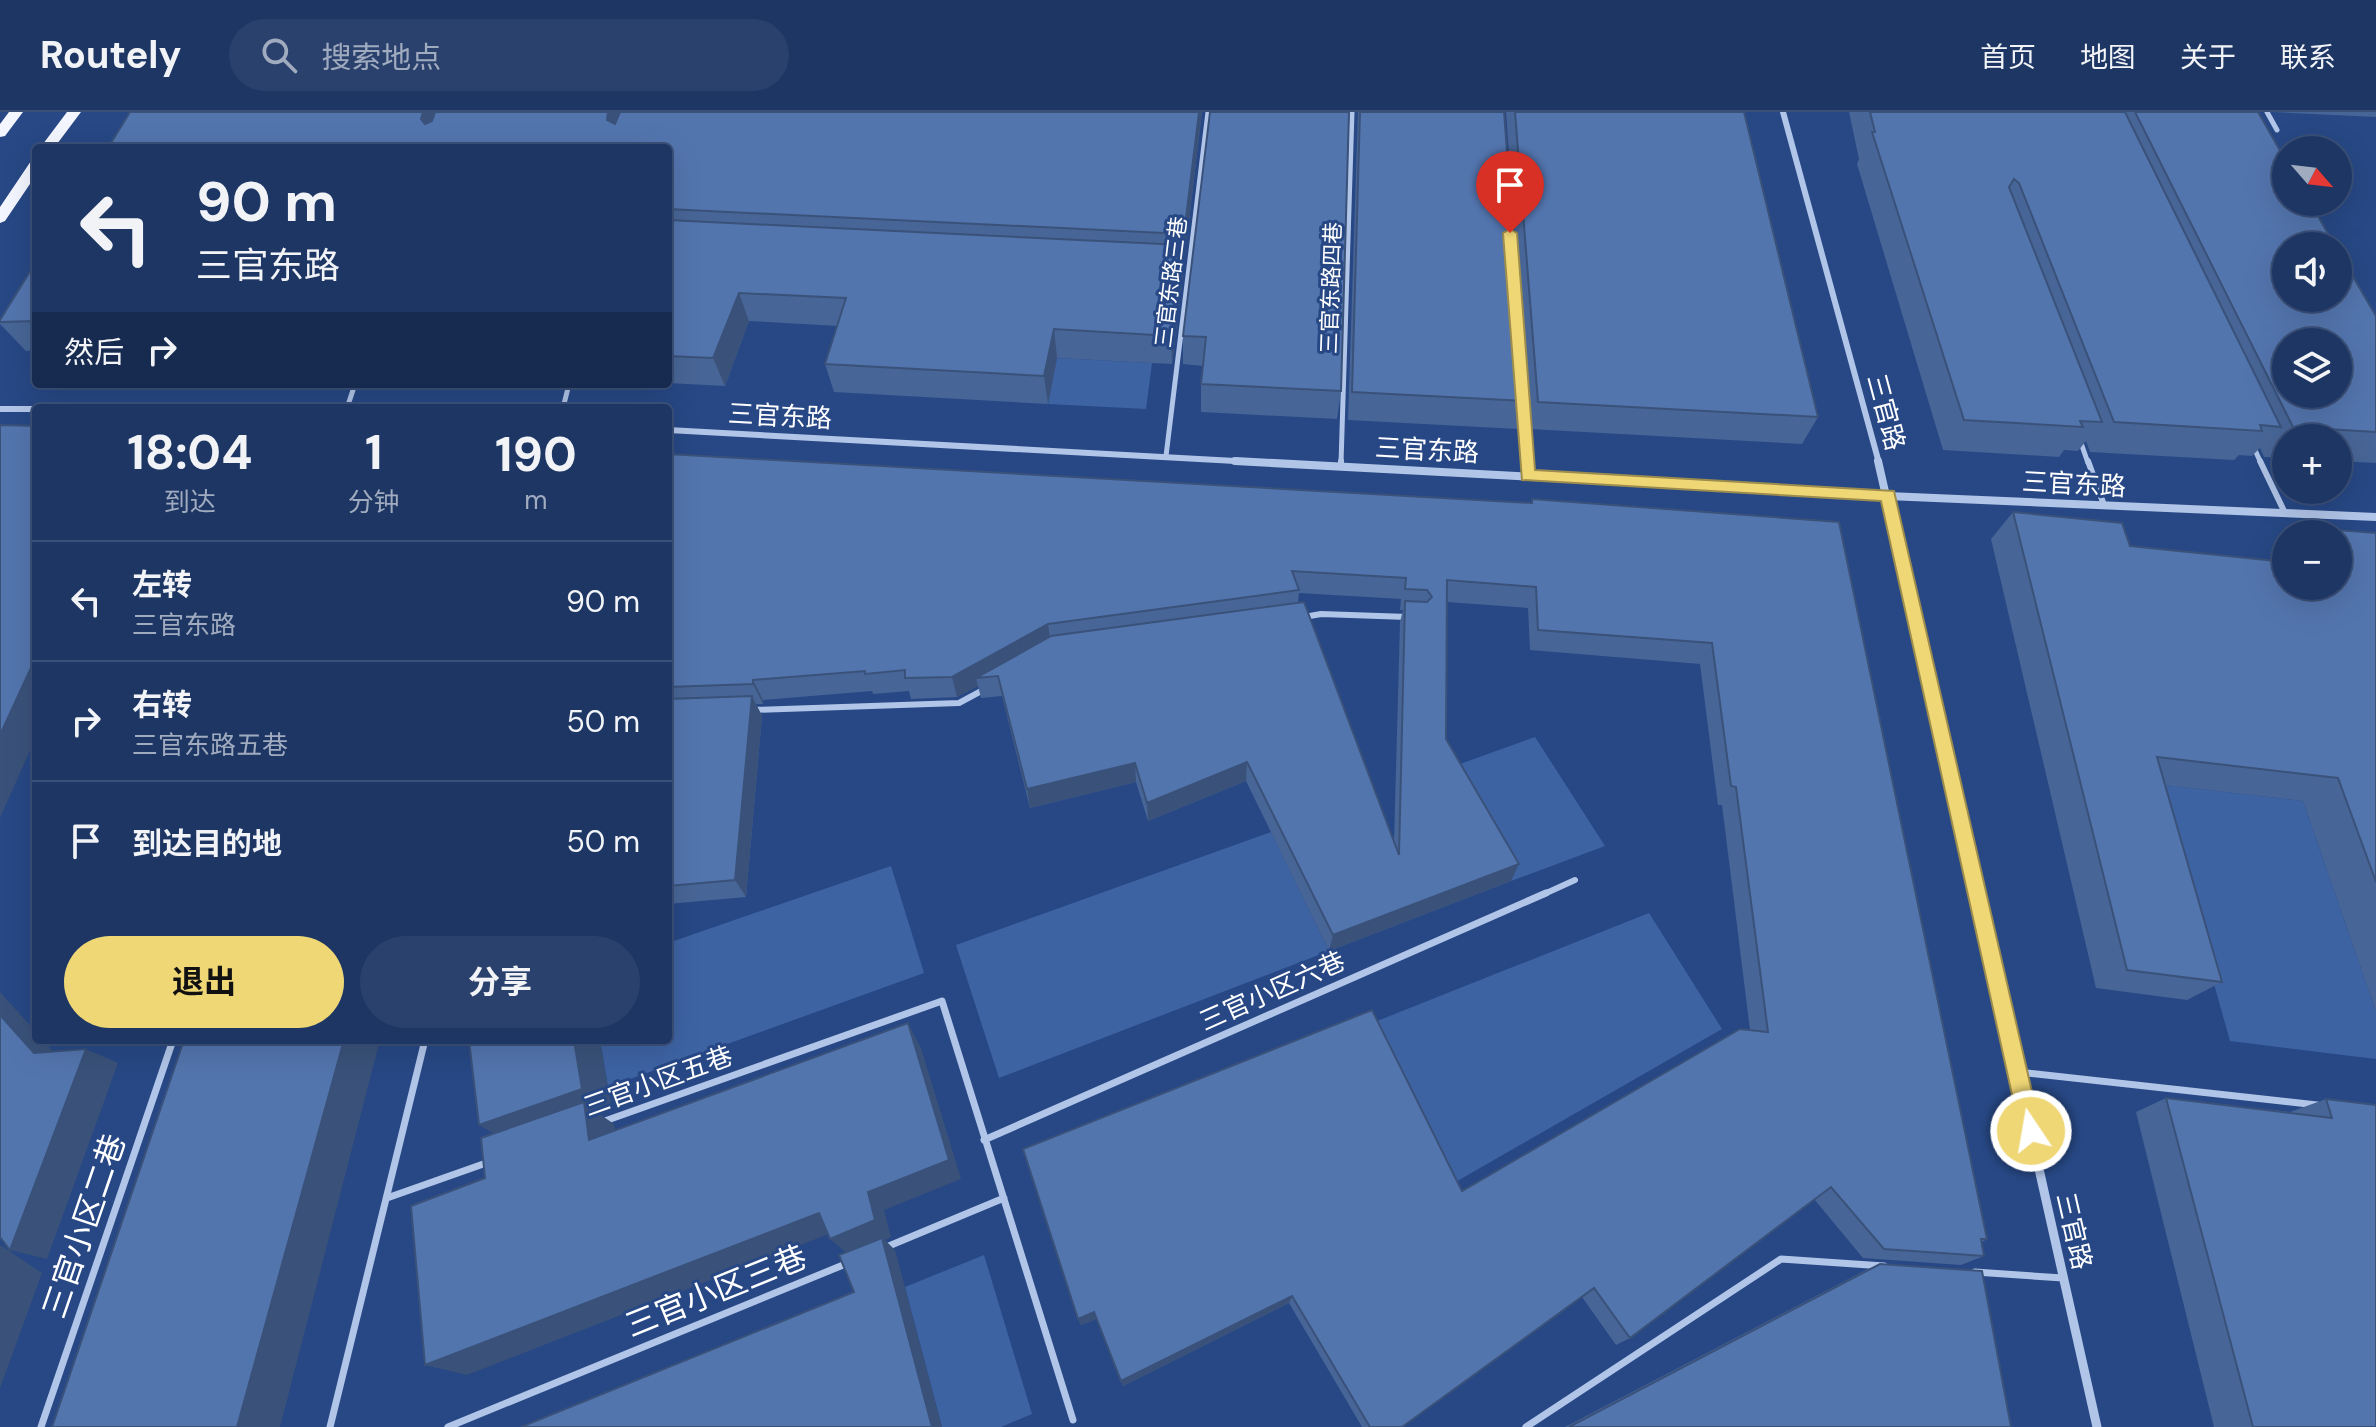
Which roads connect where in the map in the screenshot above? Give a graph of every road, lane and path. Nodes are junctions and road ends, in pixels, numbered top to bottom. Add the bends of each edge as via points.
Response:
1 (16, 112) edge
2 (74, 112) edge
3 (1208, 112) edge
4 (1352, 112) edge
5 (1783, 112) edge
6 (2267, 112) edge
7 (2277, 130) dead end
8 (0, 133) edge
9 (50, 144) edge
10 (32, 170) edge
11 (0, 218) edge
12 (1173, 268) edge
13 (1189, 269) junction
14 (1521, 397) edge
15 (0, 409) edge
16 (32, 409) edge
17 (672, 430) edge
18 (2077, 433) edge
19 (2251, 442) edge
20 (1166, 456) junction
21 (1341, 466) junction
22 (1527, 476) junction
23 (1888, 496) junction
24 (2104, 505) junction
25 (2285, 513) junction
26 (2376, 517) edge
27 (1421, 617) edge
28 (1290, 619) edge
29 (999, 681) edge
30 (745, 711) edge
31 (1575, 880) dead end
32 (172, 1044) edge
33 (424, 1044) edge
34 (2018, 1072) junction
35 (2329, 1107) edge
36 (597, 1124) dead end
37 (984, 1140) junction
38 (492, 1161) edge
39 (387, 1198) junction
40 (1004, 1198) junction
41 (872, 1253) edge
42 (857, 1259) edge
43 (1891, 1266) edge
44 (1969, 1271) edge
45 (2063, 1278) junction
46 (1073, 1420) dead end
47 (41, 1427) edge
48 (330, 1427) edge
49 (448, 1427) edge
50 (1526, 1427) edge
51 (2097, 1427) edge

1 - 8 main road
2 - 9 main road
3 - 13 lane, 三官东路三巷
4 - 21 lane, 三官东路四巷
5 - 23 street, 三官路
6 - 7 lane
10 - 11 main road
12 - 13 lane
13 - 20 lane, 三官东路三巷
14 - 22 lane
15 - 16 street
17 - 20 street, 三官东路
18 - 24 lane
19 - 25 lane
20 - 21 street, 三官东路
21 - 22 street, 三官东路
22 - 23 street, 三官东路
23 - 24 street, 三官东路
23 - 34 street, 三官路
24 - 25 street, 三官东路
25 - 26 street, 三官东路
27 - 28 lane via 1321,614
29 - 30 lane via 959,703
31 - 37 lane, 三官小区六巷
32 - 47 lane, 三官小区二巷
33 - 39 lane
34 - 35 lane
34 - 45 street, 三官路
36 - 37 lane, 三官小区五巷 via 942,1001
37 - 40 lane
38 - 39 lane
39 - 48 lane
40 - 41 lane
40 - 46 lane
42 - 49 lane, 三官小区三巷
43 - 50 lane via 1781,1259
44 - 45 lane
45 - 51 street, 三官路

